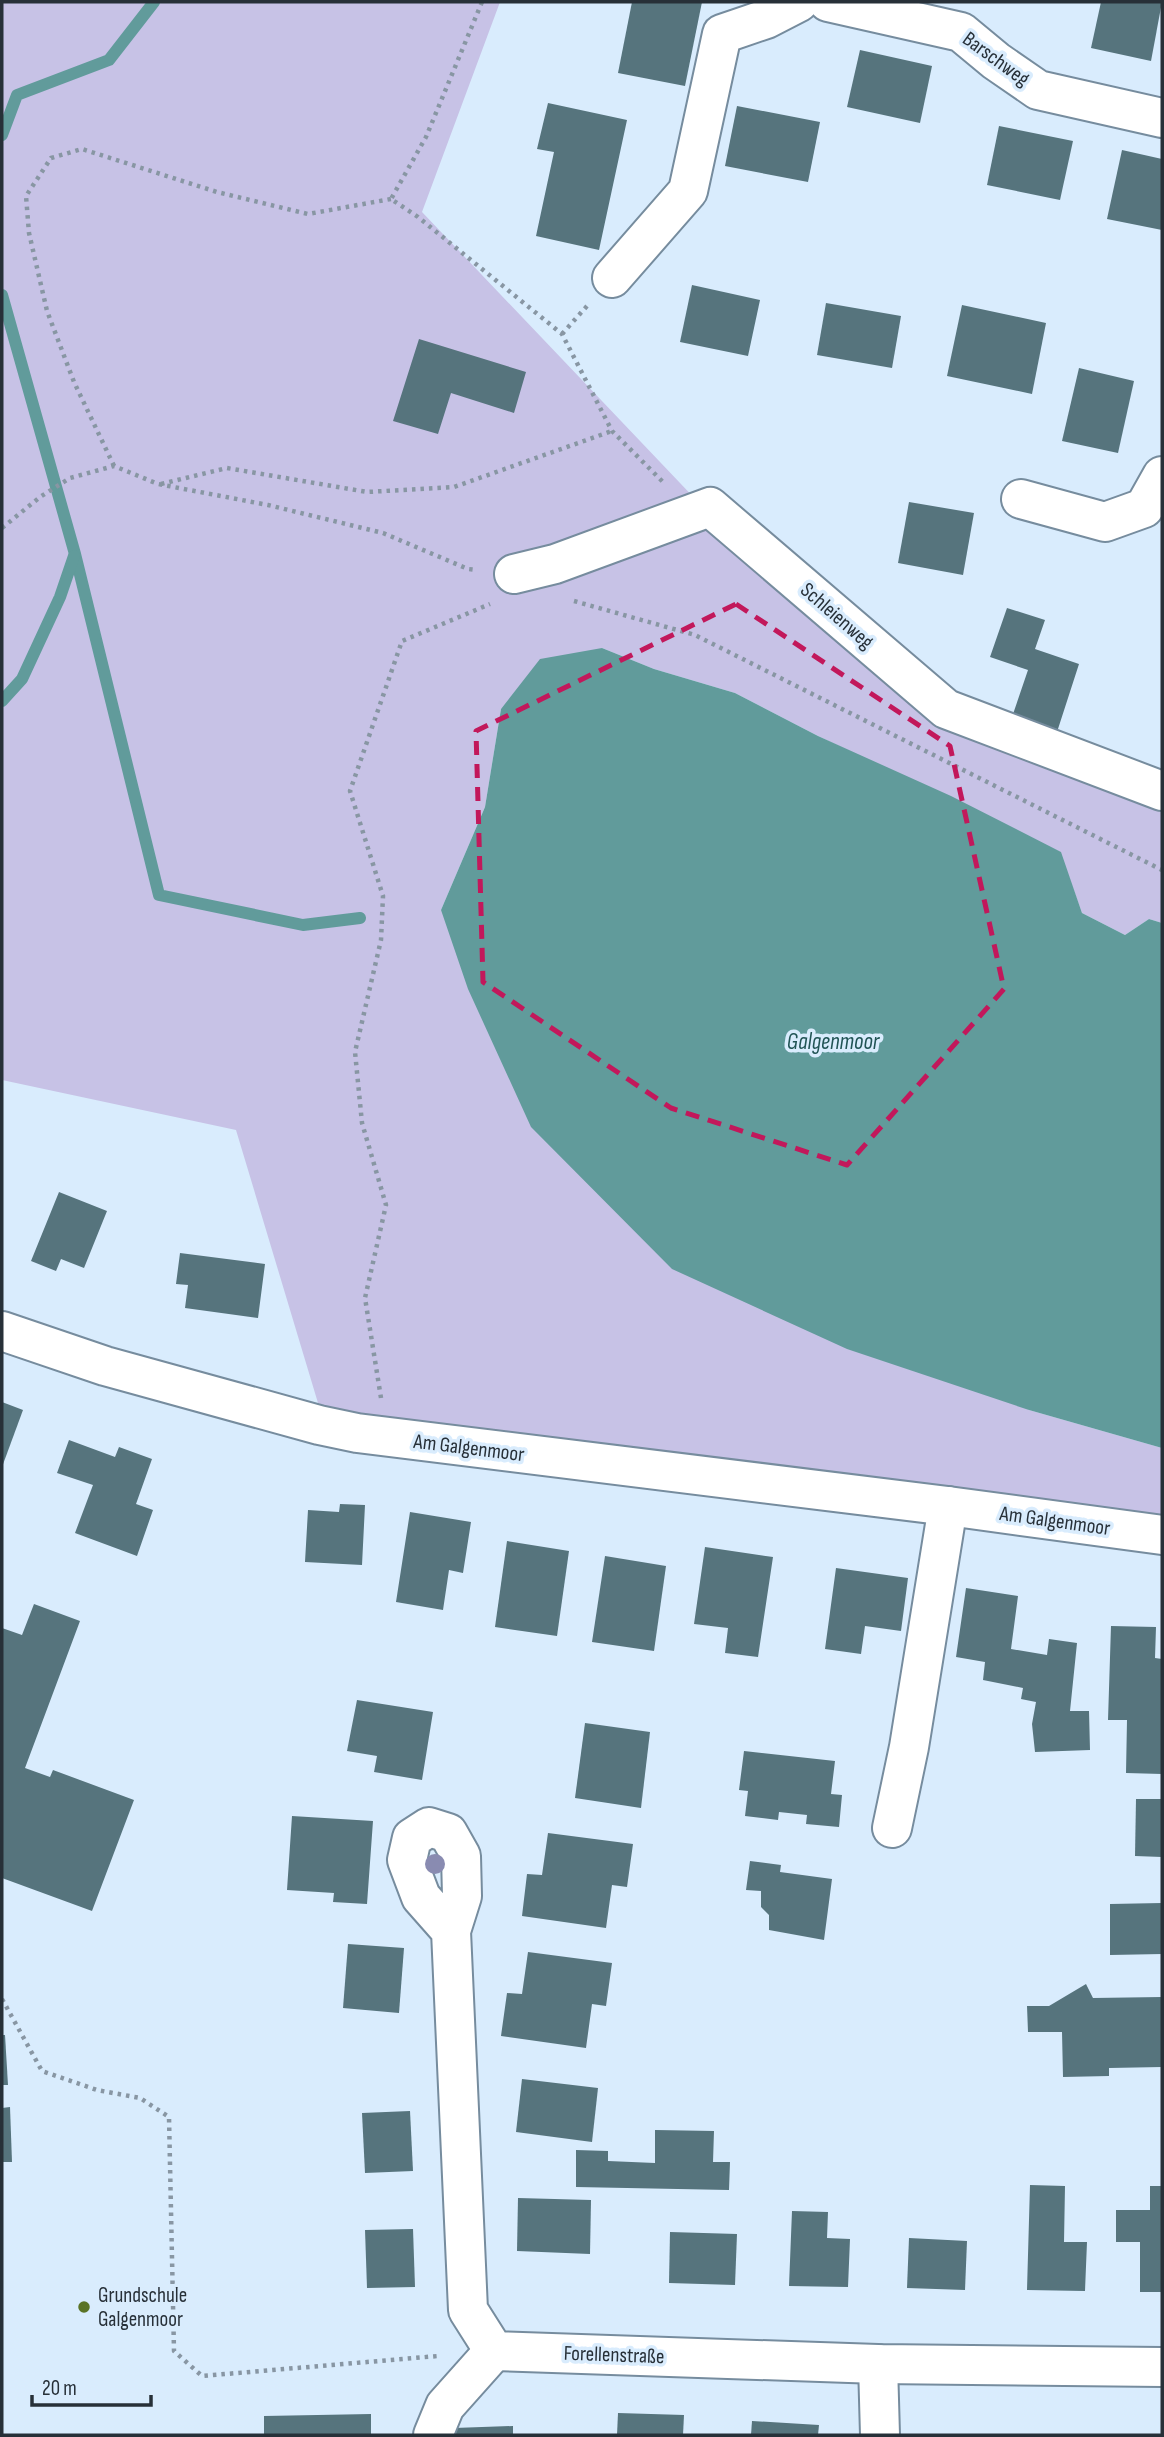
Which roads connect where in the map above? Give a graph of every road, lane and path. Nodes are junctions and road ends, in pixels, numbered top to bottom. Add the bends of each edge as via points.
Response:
1 (482, 2) edge
2 (799, 2) edge
3 (828, 2) edge
4 (1162, 118) edge
5 (391, 199) junction
6 (612, 278) dead end
7 (612, 431) junction
8 (114, 466) junction
9 (1162, 476) edge
10 (159, 484) junction
11 (1021, 499) dead end
12 (695, 513) junction
13 (2, 528) edge
14 (521, 581) junction
15 (1162, 791) edge
16 (1162, 870) edge
17 (2, 1331) edge
18 (395, 1439) junction
19 (948, 1506) junction
20 (1162, 1535) edge
21 (892, 1828) dead end
22 (451, 1931) dead end
23 (2, 1999) edge
24 (494, 2351) junction
25 (878, 2364) junction
26 (1162, 2367) edge
27 (433, 2435) edge
28 (880, 2435) edge

1 - 5 path via 426,137
2 - 6 street via 722,34 688,191
3 - 4 street, Barschweg via 961,32 1038,90
5 - 7 path via 562,334
5 - 8 path via 308,214 217,192 82,149 51,158 26,195 29,233 47,311
7 - 10 path via 454,487 367,492 227,468
7 - 12 path
8 - 10 path
8 - 13 path via 71,478
9 - 11 street via 1144,508 1105,522
10 - 14 path via 383,533 468,569
12 - 14 street
12 - 15 street, Schleienweg via 710,507 946,709
14 - 16 path via 695,635
14 - 18 path via 402,641 350,791 383,896 382,940 355,1052 362,1123 386,1205 365,1298 381,1401
17 - 18 street, Am Galgenmoor via 105,1366 292,1418
18 - 19 street, Am Galgenmoor
19 - 20 street, Am Galgenmoor
19 - 21 street
22 - 24 street via 468,2310
23 - 24 path via 42,2071 97,2090 140,2098 169,2117 174,2351 202,2376
24 - 25 street, Forellenstraße
24 - 27 street via 445,2406
25 - 26 street, Forellenstraße
25 - 28 street

